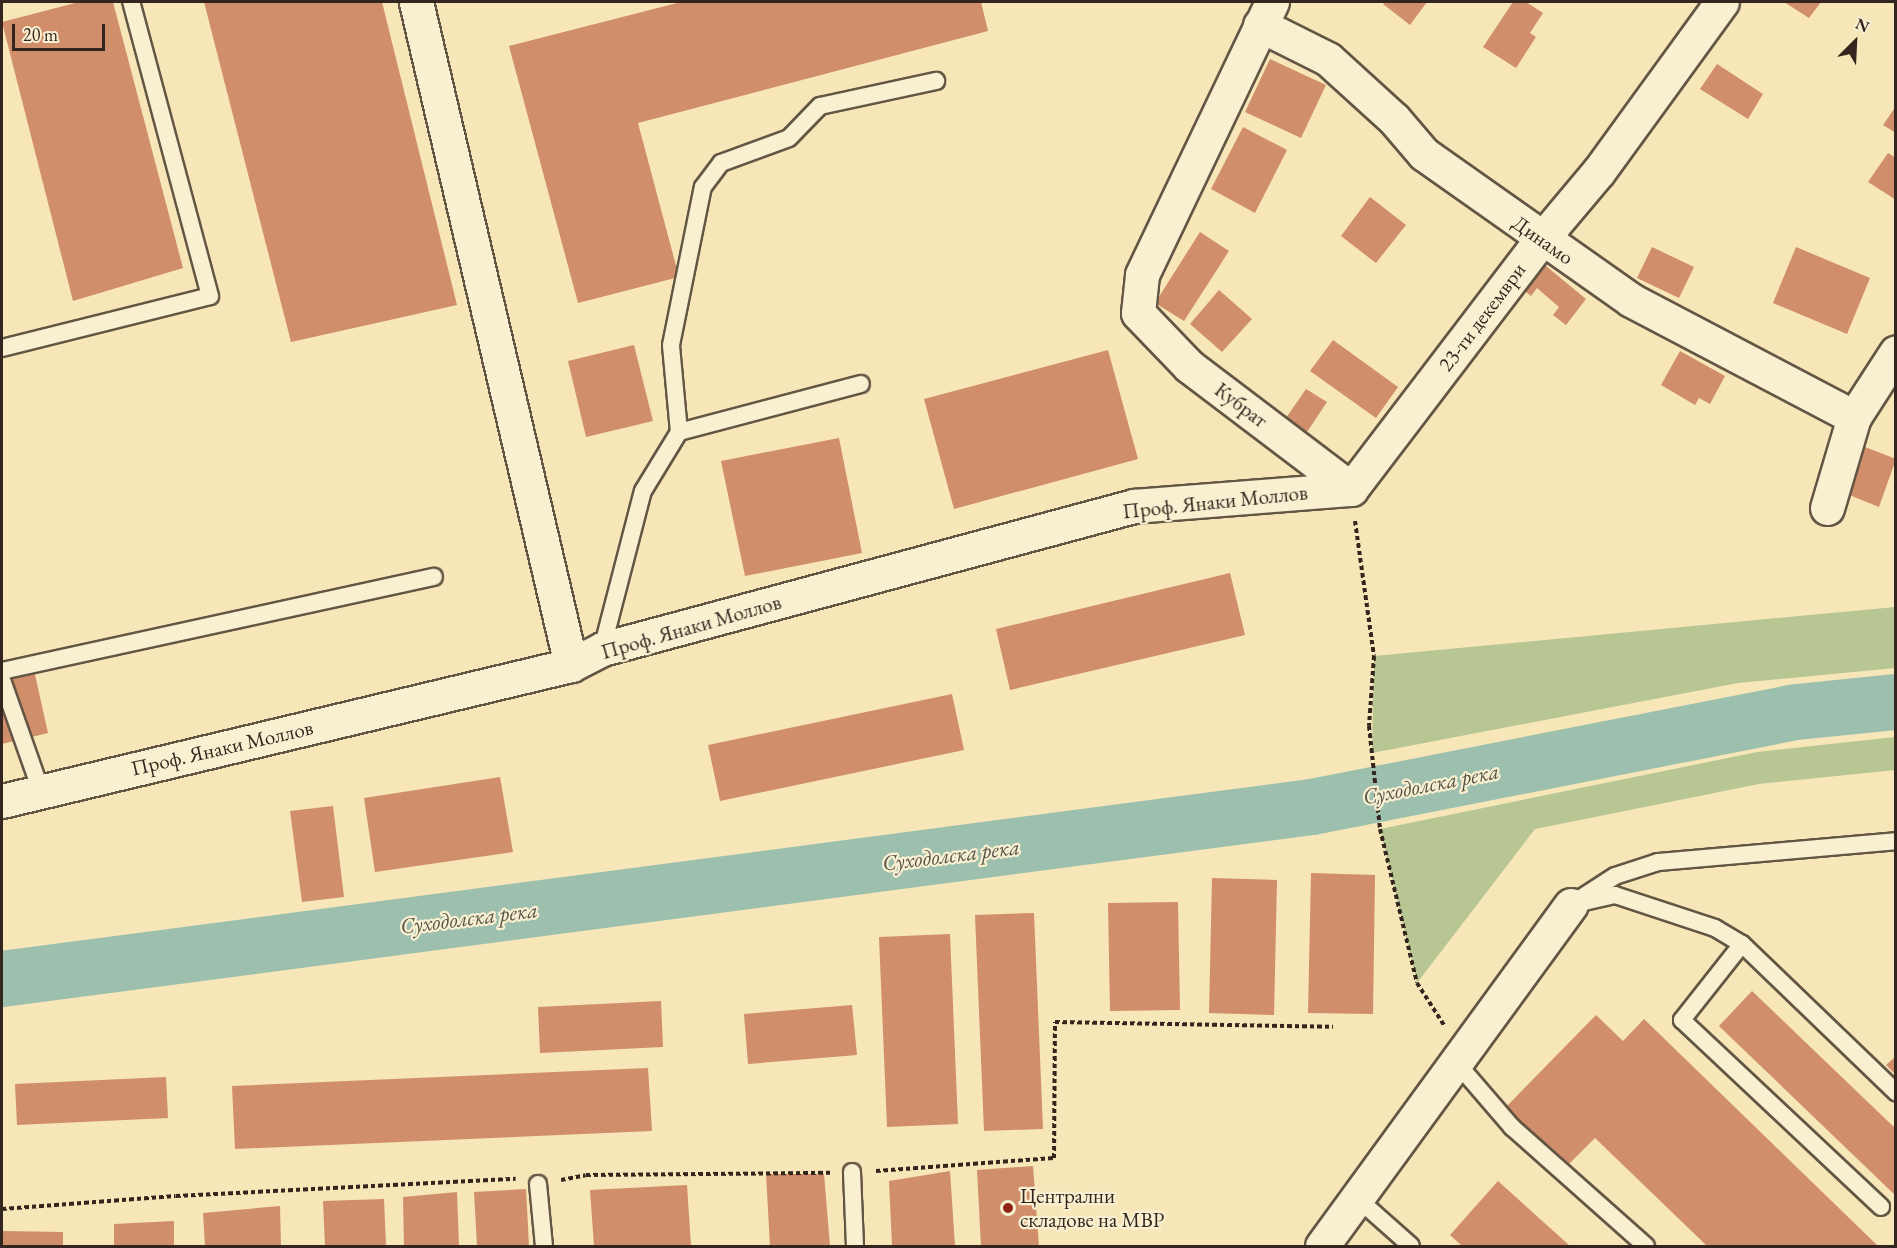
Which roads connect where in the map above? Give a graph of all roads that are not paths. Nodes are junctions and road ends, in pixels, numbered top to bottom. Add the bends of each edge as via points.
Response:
1 (131, 2) edge
2 (416, 2) edge
3 (1710, 6) edge
4 (1266, 14) edge
5 (936, 81) dead end
6 (1541, 240) junction
7 (2, 348) edge
8 (1896, 352) edge
9 (861, 384) dead end
10 (1854, 417) junction
11 (679, 432) junction
12 (1351, 489) junction
13 (1827, 508) dead end
14 (434, 577) dead end
15 (602, 649) junction
16 (571, 665) junction
17 (2, 671) edge
18 (2, 680) edge
19 (41, 791) junction
20 (2, 801) edge
21 (1896, 841) edge
22 (1570, 905) junction
23 (1742, 944) junction
24 (1459, 1057) junction
25 (1896, 1092) edge
26 (852, 1172) road end
27 (538, 1184) road end
28 (1357, 1198) junction
29 (1881, 1207) dead end
30 (544, 1246) edge
31 (855, 1246) edge
32 (1322, 1246) edge
33 (1411, 1246) edge
34 (1646, 1246) edge

1 - 7 lane via 210,296
2 - 16 street
3 - 6 street, 23-ти декември via 1599,171
4 - 6 street, Динамо via 1328,59 1394,119 1424,154
4 - 12 street, Кубрат via 1142,275 1138,313 1189,366
5 - 11 lane via 820,106 789,138 721,163 703,187 671,345
6 - 10 street, Динамо via 1631,300
6 - 12 street, 23-ти декември
8 - 10 street
9 - 11 lane
10 - 13 street
11 - 15 lane via 643,491
12 - 15 street, Проф. Янаки Моллов via 1134,506
14 - 17 lane
15 - 16 street, Проф. Янаки Моллов
16 - 19 street, Проф. Янаки Моллов
18 - 19 lane
19 - 20 street, Проф. Янаки Моллов
21 - 22 lane via 1658,862 1615,876
22 - 23 lane via 1615,895 1715,928
22 - 24 street
23 - 25 lane
23 - 29 lane via 1682,1020
24 - 28 street
24 - 34 lane via 1512,1127
26 - 31 lane
27 - 30 lane
28 - 32 street
28 - 33 lane

